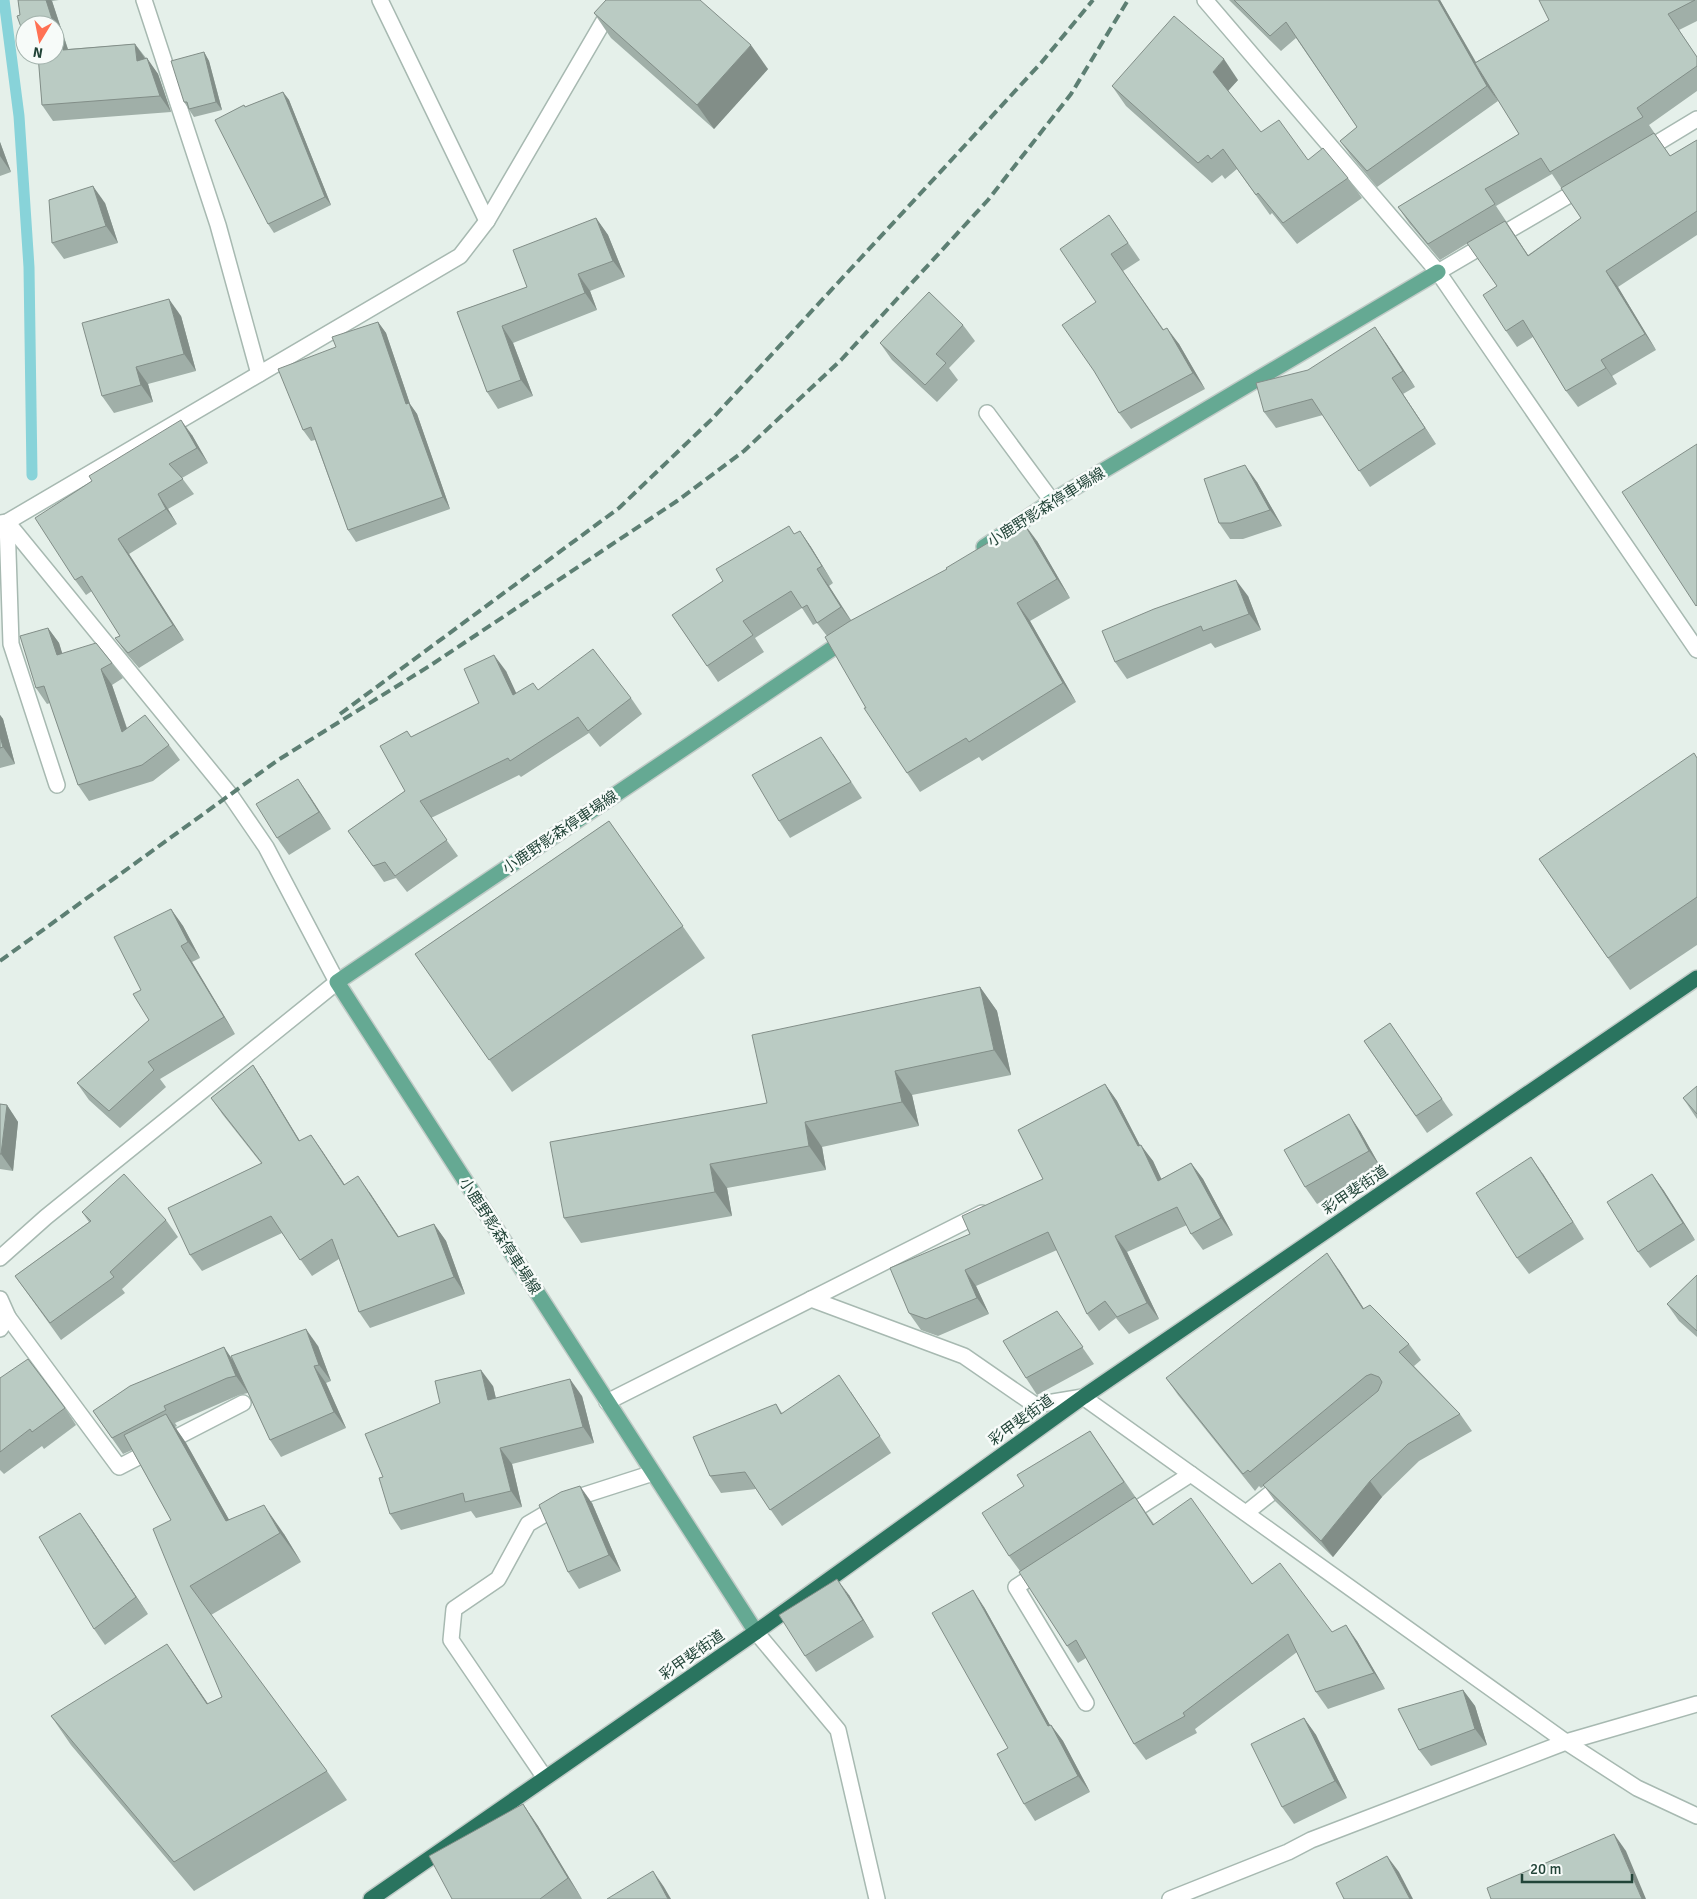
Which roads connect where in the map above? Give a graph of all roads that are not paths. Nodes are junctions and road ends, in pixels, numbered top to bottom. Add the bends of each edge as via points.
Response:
1 (144, 0) edge
2 (380, 0) edge
3 (616, 0) edge
4 (1205, 0) edge
5 (1697, 119) edge
6 (1630, 159) edge
7 (1597, 178) edge
8 (487, 221) junction
9 (1438, 272) junction
10 (259, 374) junction
11 (987, 413) dead end
12 (1052, 501) junction
13 (3, 523) edge
14 (970, 557) edge
15 (863, 628) edge
16 (1697, 650) edge
17 (58, 785) dead end
18 (1697, 978) edge
19 (336, 982) junction
20 (997, 1206) edge
21 (0, 1258) edge
22 (0, 1299) edge
23 (811, 1299) junction
24 (4, 1323) edge
25 (1083, 1397) junction
26 (243, 1402) edge
27 (607, 1402) junction
28 (1300, 1469) edge
29 (652, 1473) junction
30 (1190, 1474) junction
31 (1246, 1514) junction
32 (1116, 1522) edge
33 (1057, 1560) edge
34 (756, 1632) junction
35 (1086, 1702) dead end
36 (1697, 1704) edge
37 (1566, 1742) junction
38 (545, 1778) junction
39 (1697, 1816) edge
40 (371, 1899) edge
41 (877, 1899) edge
42 (1170, 1899) edge

1 - 10 street via 218,226
2 - 8 street
3 - 8 street
4 - 9 street
5 - 6 street
7 - 9 street
8 - 10 street via 460,256
9 - 12 main road, 小鹿野影森停車場線
9 - 16 street
10 - 13 street
11 - 12 street
12 - 14 main road, 小鹿野影森停車場線
13 - 17 street via 11,644
13 - 19 street via 231,796 266,847
15 - 19 main road, 小鹿野影森停車場線
18 - 25 highway, 彩甲斐街道
19 - 21 street via 46,1216
19 - 27 main road, 小鹿野影森停車場線
20 - 23 street
22 - 24 street
23 - 25 street via 964,1356 1035,1404
23 - 27 street
24 - 26 street via 119,1467
25 - 30 street
25 - 34 highway, 彩甲斐街道
27 - 29 main road, 小鹿野影森停車場線
28 - 31 street
29 - 34 main road, 小鹿野影森停車場線
29 - 38 street via 569,1500 528,1524 498,1579 454,1609 451,1640
30 - 31 street
30 - 32 street
31 - 37 street
33 - 35 street via 1016,1587
34 - 38 highway, 彩甲斐街道
34 - 41 street via 838,1730
36 - 37 street
37 - 39 street via 1637,1788
37 - 42 street via 1311,1840
38 - 40 highway, 彩甲斐街道

